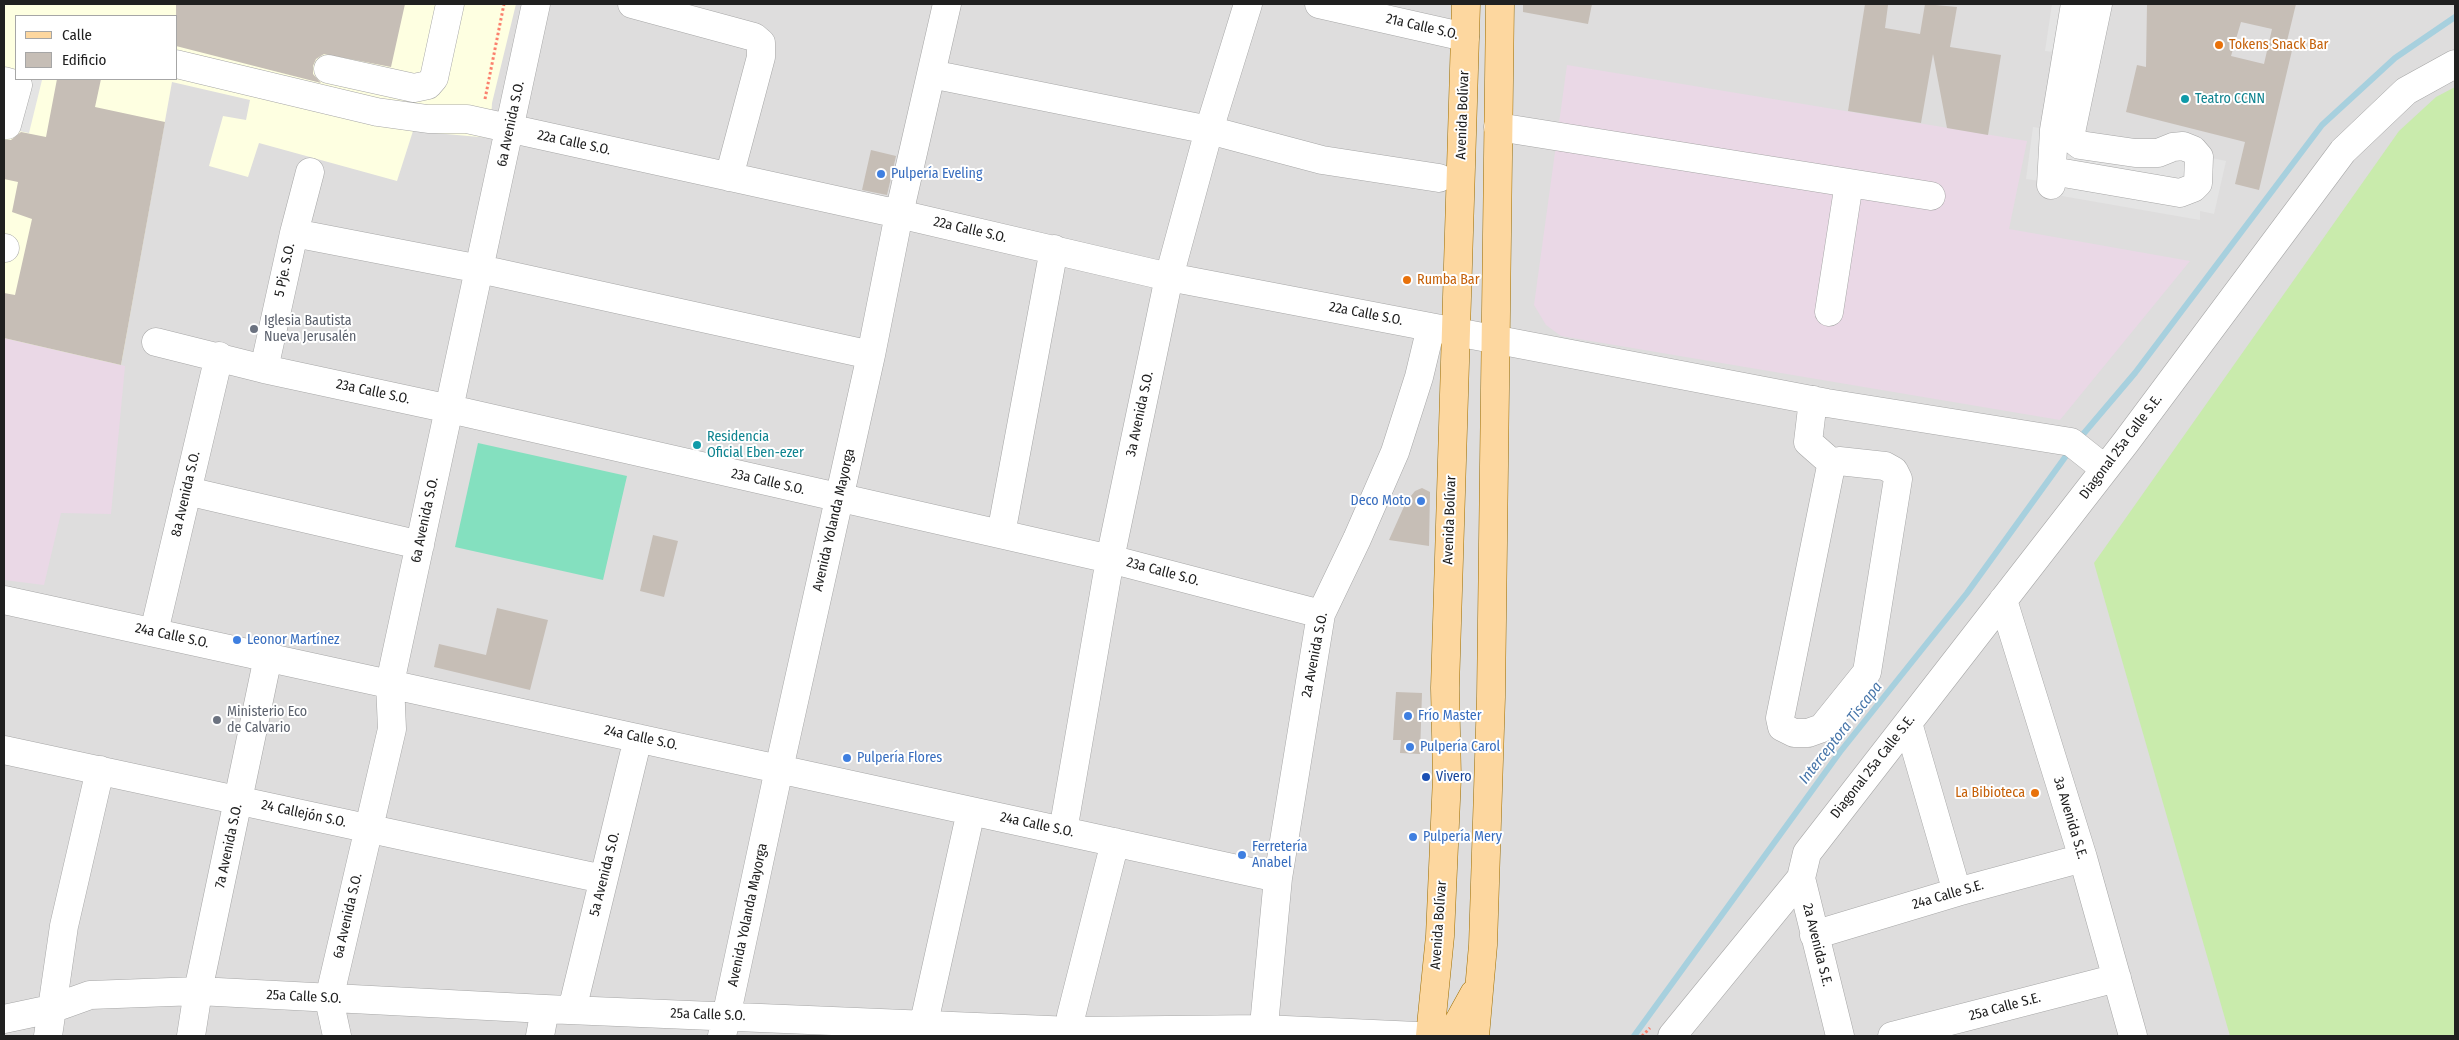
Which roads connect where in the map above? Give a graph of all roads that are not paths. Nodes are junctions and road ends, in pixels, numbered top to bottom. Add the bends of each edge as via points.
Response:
1 (536, 4) edge
2 (632, 4) edge
3 (947, 4) edge
4 (1248, 4) edge
5 (1319, 4) edge
6 (1466, 4) edge
7 (1500, 4) edge
8 (2075, 4) edge
9 (2098, 4) edge
10 (453, 9) edge
11 (1465, 37) junction
12 (178, 64) edge
13 (2455, 64) edge
14 (328, 69) dead end
15 (931, 74) junction
16 (4, 80) edge
17 (4, 124) edge
18 (1498, 127) junction
19 (510, 129) junction
20 (1209, 130) junction
21 (310, 172) dead end
22 (730, 178) junction
23 (1439, 178) dead end
24 (1849, 182) junction
25 (1931, 196) dead end
26 (899, 214) junction
27 (294, 233) junction
28 (1054, 249) junction
29 (480, 269) junction
30 (1169, 277) junction
31 (1829, 312) dead end
32 (1443, 328) junction
33 (1495, 339) junction
34 (156, 342) dead end
35 (871, 355) junction
36 (218, 356) junction
37 (264, 369) junction
38 (1813, 400) junction
39 (450, 409) junction
40 (1832, 464) junction
41 (2105, 469) junction
42 (187, 491) junction
43 (839, 498) junction
44 (1002, 534) junction
45 (420, 545) junction
46 (1110, 559) junction
47 (4, 600) edge
48 (2003, 600) junction
49 (1320, 614) junction
50 (154, 632) junction
51 (268, 657) junction
52 (390, 683) junction
53 (1908, 723) junction
54 (638, 738) junction
55 (4, 750) edge
56 (779, 768) junction
57 (100, 770) junction
58 (238, 800) junction
59 (971, 811) junction
60 (369, 828) junction
61 (1063, 831) junction
62 (1114, 842) junction
63 (2083, 858) junction
64 (1804, 865) junction
65 (1278, 878) junction
66 (603, 879) junction
67 (1957, 892) junction
68 (1814, 935) junction
69 (2117, 978) junction
70 (1480, 980) junction
71 (198, 991) junction
72 (329, 999) junction
73 (51, 1009) junction
74 (545, 1009) junction
75 (572, 1010) junction
76 (4, 1019) edge
77 (724, 1026) edge
78 (922, 1030) edge
79 (1263, 1033) edge
80 (1073, 1034) edge
81 (48, 1036) edge
82 (191, 1036) edge
83 (337, 1036) edge
84 (540, 1036) edge
85 (1417, 1036) edge
86 (1432, 1036) edge
87 (1475, 1036) edge
88 (1672, 1036) edge
89 (1840, 1036) edge
90 (1892, 1036) edge
91 (2133, 1036) edge

1 - 19 street, 6a Avenida S.O.
2 - 22 street via 754,37 761,43 761,57
3 - 15 street, Avenida Yolanda Mayorga
4 - 20 street, 3a Avenida S.O.
5 - 11 street, 21a Calle S.O.
6 - 11 main road, Avenida Bolívar
7 - 18 main road
8 - 9 street via 2054,130 2051,178 2180,193 2193,188 2198,183 2199,157 2193,150 2183,146 2158,153 2135,153 2080,145 2070,137
10 - 14 street via 434,78 428,85 414,88
11 - 32 main road, Avenida Bolívar
12 - 19 street, 22a Calle S.O. via 376,112 428,119 467,119
13 - 41 street, Diagonal 25a Calle S.E. via 2406,91 2343,151
15 - 20 street
15 - 26 street, Avenida Yolanda Mayorga
16 - 17 street via 18,85 7,125
18 - 24 street
18 - 33 main road
19 - 22 street, 22a Calle S.O.
19 - 29 street, 6a Avenida S.O.
20 - 23 street via 1322,160
20 - 30 street, 3a Avenida S.O.
21 - 27 street, 5 Pje. S.O.
22 - 26 street, 22a Calle S.O.
24 - 25 street
24 - 31 street
26 - 28 street, 22a Calle S.O.
26 - 35 street, Avenida Yolanda Mayorga
27 - 29 street
27 - 37 street, 5 Pje. S.O.
28 - 30 street, 22a Calle S.O.
28 - 44 street
29 - 35 street
29 - 39 street, 6a Avenida S.O.
30 - 32 street, 22a Calle S.O.
30 - 46 street, 3a Avenida S.O.
32 - 33 street
32 - 49 street, 2a Avenida S.O. via 1418,377 1395,452
32 - 86 main road, Avenida Bolívar via 1447,777
33 - 38 street
33 - 70 main road via 1491,697 1484,945
34 - 36 street, 23a Calle S.O.
35 - 43 street, Avenida Yolanda Mayorga
36 - 37 street, 23a Calle S.O.
36 - 42 street, 8a Avenida S.O.
37 - 39 street, 23a Calle S.O.
38 - 40 street via 1808,442
38 - 41 street via 2077,446
39 - 43 street, 23a Calle S.O.
39 - 45 street, 6a Avenida S.O.
40 - 40 street via 1780,718 1782,727 1794,733 1808,734 1822,728 1867,672 1898,479 1894,471 1885,466 1839,461
41 - 48 street, Diagonal 25a Calle S.E.
42 - 45 street
42 - 50 street, 8a Avenida S.O.
43 - 44 street, 23a Calle S.O.
43 - 56 street, Avenida Yolanda Mayorga
44 - 46 street, 23a Calle S.O.
45 - 52 street, 6a Avenida S.O.
46 - 49 street, 23a Calle S.O.
46 - 61 street, 3a Avenida S.O.
47 - 50 street, 24a Calle S.O.
48 - 53 street, Diagonal 25a Calle S.E.
48 - 63 street, 3a Avenida S.E.
49 - 65 street, 2a Avenida S.O.
50 - 51 street, 24a Calle S.O.
51 - 52 street, 24a Calle S.O.
51 - 58 street, 7a Avenida S.O.
52 - 54 street, 24a Calle S.O.
52 - 60 street, 6a Avenida S.O. via 392,729
53 - 64 street, Diagonal 25a Calle S.E.
53 - 67 street
54 - 56 street, 24a Calle S.O.
54 - 66 street, 5a Avenida S.O.
55 - 57 street, 24 Callejón S.O.
56 - 59 street, 24a Calle S.O.
56 - 77 street, Avenida Yolanda Mayorga
57 - 58 street, 24 Callejón S.O.
57 - 73 street via 64,926
58 - 60 street, 24 Callejón S.O.
58 - 71 street, 7a Avenida S.O.
59 - 61 street, 24a Calle S.O.
59 - 78 street
60 - 66 street, 24 Callejón S.O.
60 - 72 street, 6a Avenida S.O.
61 - 62 street, 24a Calle S.O.
62 - 65 street, 24a Calle S.O.
62 - 80 street via 1071,1016
63 - 67 street, 24a Calle S.E.
63 - 69 street, 3a Avenida S.E.
64 - 68 street, 2a Avenida S.E.
64 - 88 street, Diagonal 25a Calle S.E.
65 - 79 street, 2a Avenida S.O.
66 - 75 street, 5a Avenida S.O.
67 - 68 street, 24a Calle S.E.
68 - 89 street, 2a Avenida S.E.
69 - 90 street, 25a Calle S.E.
69 - 91 street, 3a Avenida S.E.
70 - 86 main road via 1453,1032
70 - 87 main road
71 - 72 street, 25a Calle S.O.
71 - 73 street, 25a Calle S.O. via 90,995
71 - 82 street, 7a Avenida S.O.
72 - 74 street, 25a Calle S.O.
72 - 83 street, 6a Avenida S.O.
73 - 76 street, 25a Calle S.O.
73 - 81 street
74 - 75 street, 25a Calle S.O.
74 - 84 street
75 - 77 street, 25a Calle S.O.
77 - 78 street, 25a Calle S.O.
78 - 80 street, 25a Calle S.O.
79 - 80 street, 25a Calle S.O.
79 - 85 street, 25a Calle S.O.

